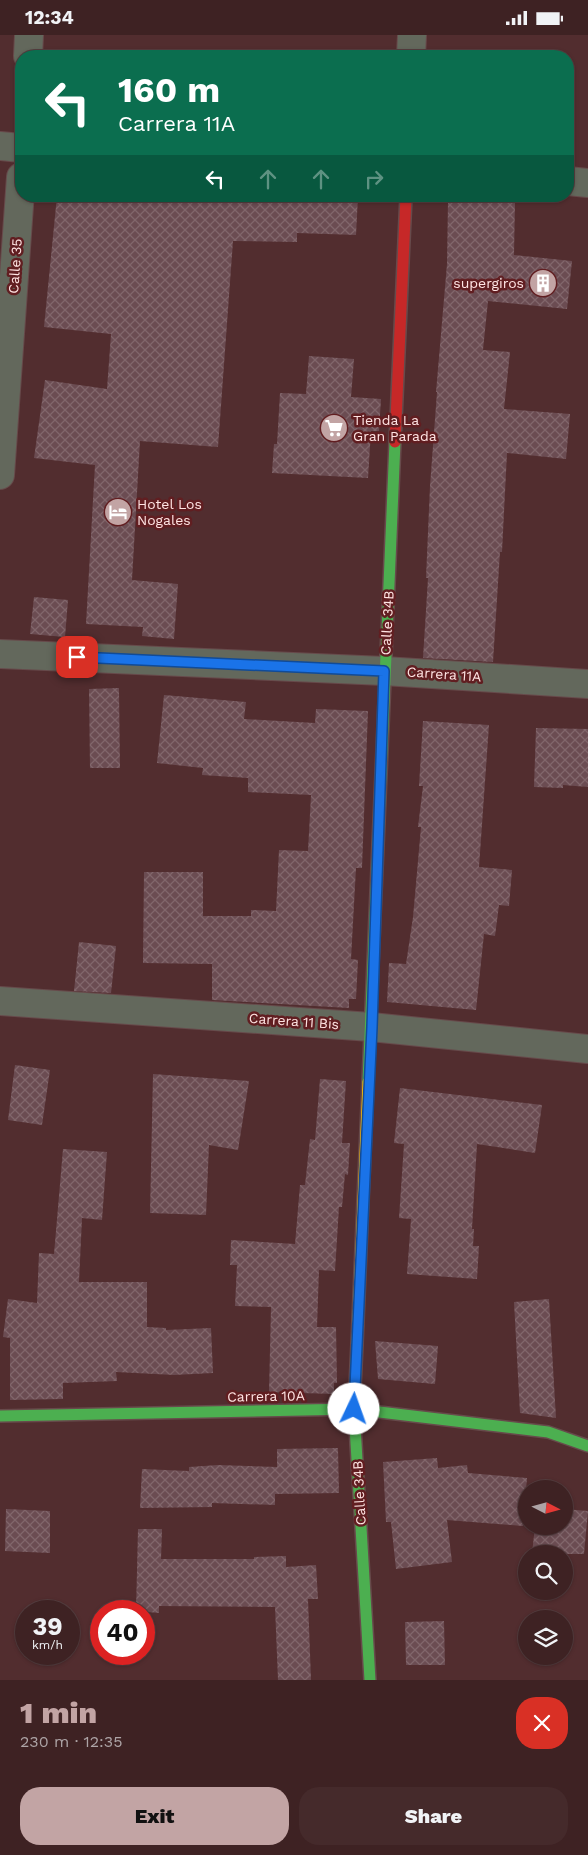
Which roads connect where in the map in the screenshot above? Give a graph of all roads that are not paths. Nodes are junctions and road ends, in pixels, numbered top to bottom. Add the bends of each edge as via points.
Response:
1 (29, 35) edge
2 (412, 35) edge
3 (28, 50) edge
4 (411, 50) edge
5 (0, 146) edge
6 (15, 147) edge
7 (574, 182) edge
8 (588, 183) edge
9 (19, 202) edge
10 (406, 202) edge
11 (0, 475) edge
12 (0, 654) edge
13 (384, 671) junction
14 (588, 684) edge
15 (0, 1001) edge
16 (372, 1027) junction
17 (588, 1049) edge
18 (354, 1409) junction
19 (0, 1416) edge
20 (588, 1446) edge
21 (370, 1680) edge

1 - 3 street
2 - 4 street
5 - 6 street
7 - 8 street
9 - 11 street, Calle 35
10 - 13 street, Calle 34B
12 - 13 street, Carrera 11A
13 - 14 street, Carrera 11A
13 - 16 street, Calle 34B
15 - 16 street, Carrera 11 Bis
16 - 17 street, Carrera 11 Bis
16 - 18 street, Calle 34B
18 - 19 street, Carrera 10A
18 - 20 street, Carrera 10A via 548,1432
18 - 21 street, Calle 34B

